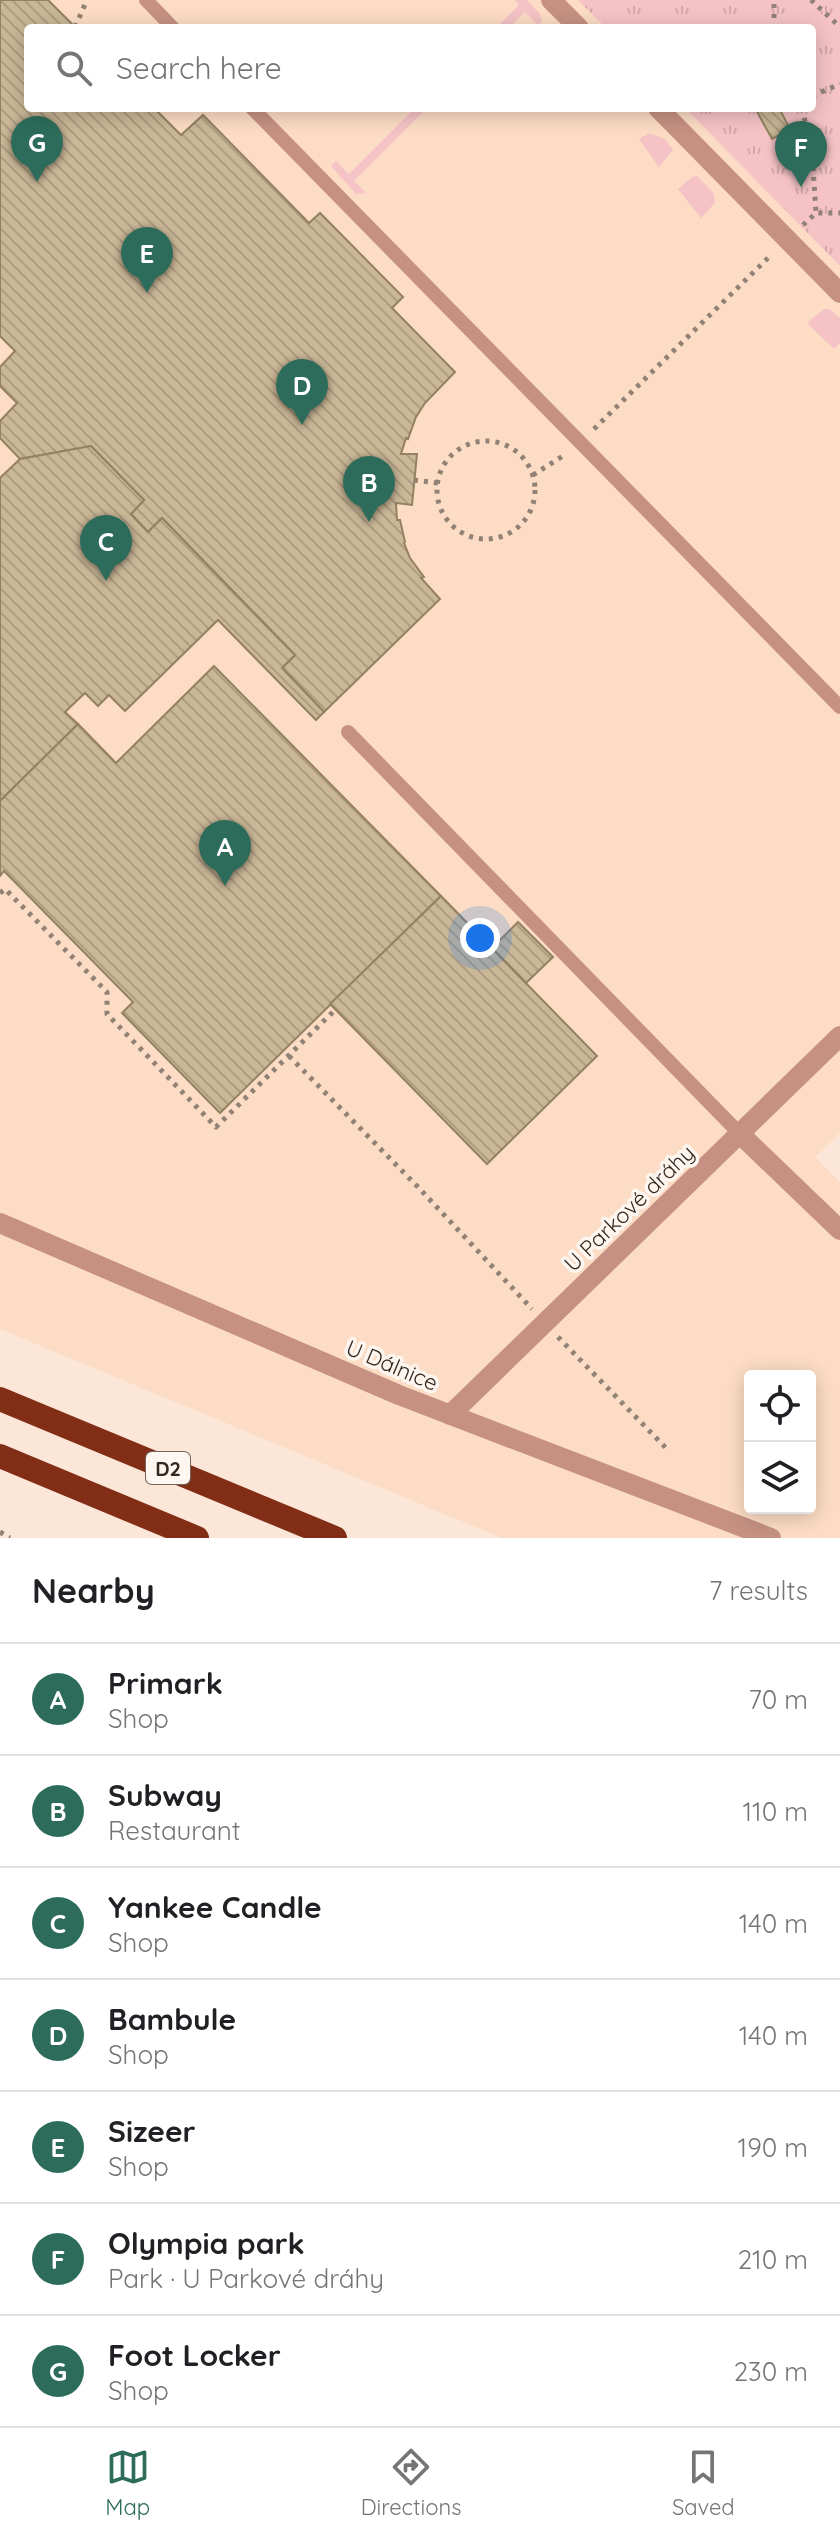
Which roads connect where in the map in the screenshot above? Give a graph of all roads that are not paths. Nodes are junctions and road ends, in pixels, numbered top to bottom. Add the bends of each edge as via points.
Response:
1 (146, 0) edge
2 (551, 0) edge
3 (169, 24) edge
4 (575, 24) edge
5 (256, 112) edge
6 (662, 112) edge
7 (840, 293) edge
8 (840, 707) edge
9 (348, 732) dead end
10 (840, 1036) edge
11 (740, 1134) junction
12 (0, 1223) edge
13 (840, 1230) edge
14 (0, 1399) edge
15 (450, 1415) junction
16 (0, 1456) edge
17 (197, 1538) edge
18 (335, 1538) edge
19 (771, 1538) edge

1 - 3 lane
2 - 4 street
5 - 8 lane
6 - 7 street
9 - 11 lane
10 - 11 street, U Parkové dráhy
11 - 13 street
11 - 15 street, U Parkové dráhy
12 - 15 street, U Dálnice
14 - 18 highway, D2
15 - 19 street, U Dálnice
16 - 17 highway, D2

